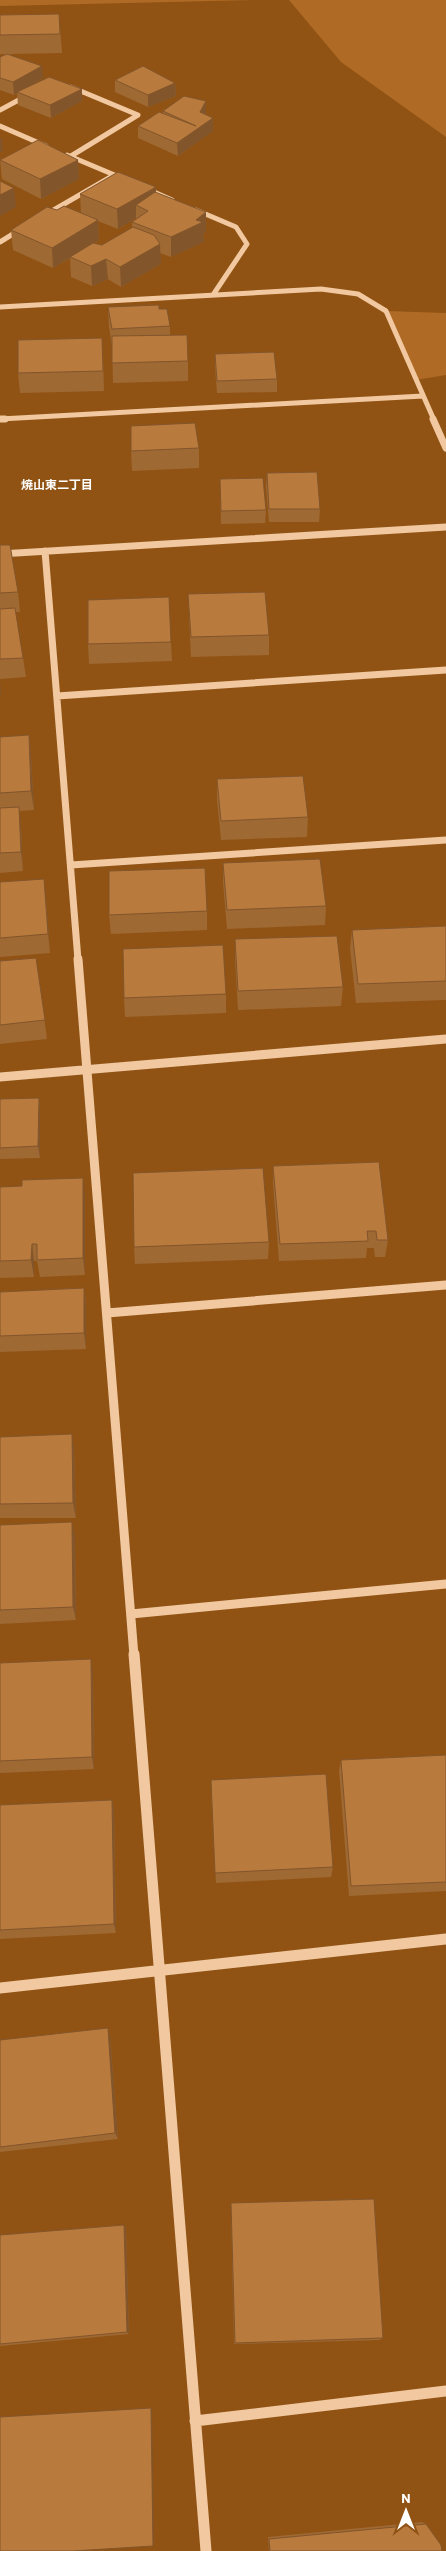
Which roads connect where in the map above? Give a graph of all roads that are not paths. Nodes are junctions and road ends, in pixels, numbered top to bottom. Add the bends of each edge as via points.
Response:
1 (64, 84) edge
2 (32, 93) edge
3 (0, 110) edge
4 (0, 126) edge
5 (53, 149) edge
6 (62, 152) edge
7 (70, 156) junction
8 (114, 174) junction
9 (131, 182) edge
10 (140, 186) edge
11 (175, 201) edge
12 (192, 208) edge
13 (40, 218) edge
14 (24, 227) edge
15 (0, 242) edge
16 (212, 295) junction
17 (0, 307) edge
18 (423, 396) junction
19 (0, 419) edge
20 (446, 448) edge
21 (446, 526) edge
22 (45, 551) junction
23 (0, 554) edge
24 (446, 670) edge
25 (57, 696) junction
26 (446, 840) edge
27 (70, 865) junction
28 (446, 1039) edge
29 (87, 1070) junction
30 (0, 1077) edge
31 (446, 1284) edge
32 (107, 1313) junction
33 (446, 1584) edge
34 (131, 1614) junction
35 (446, 1939) edge
36 (160, 1970) junction
37 (0, 1988) edge
38 (446, 2391) edge
39 (195, 2421) junction
40 (206, 2551) edge

1 - 7 street via 138,115
2 - 3 street
4 - 5 street
6 - 7 street
7 - 8 street
8 - 9 street
8 - 13 street
10 - 11 street
12 - 16 street via 236,227 247,244
14 - 15 street
16 - 17 street
16 - 18 street via 321,289 358,294 386,311
18 - 19 street
18 - 20 street
21 - 22 street
22 - 23 street
22 - 25 street
24 - 25 street
25 - 27 street
26 - 27 street
27 - 29 street
28 - 29 street
29 - 30 street
29 - 32 street
31 - 32 street
32 - 34 street
33 - 34 street
34 - 36 street
35 - 36 street
36 - 37 street
36 - 39 street
38 - 39 street
39 - 40 street

